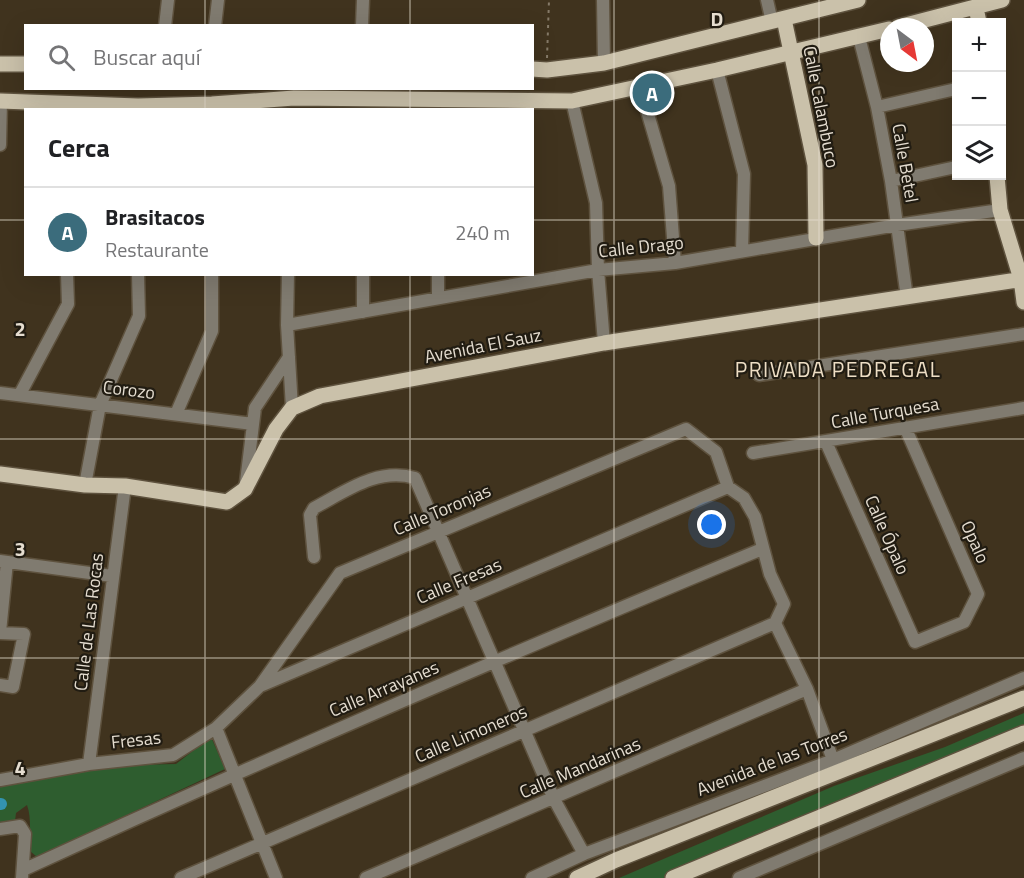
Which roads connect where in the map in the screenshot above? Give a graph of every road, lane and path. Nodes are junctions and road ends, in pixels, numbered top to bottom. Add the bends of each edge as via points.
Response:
1 (168, 0) edge
2 (218, 0) edge
3 (363, 0) edge
4 (549, 0) edge
5 (603, 0) edge
6 (767, 0) edge
7 (858, 0) edge
8 (1002, 0) edge
9 (837, 2) edge
10 (978, 15) edge
11 (778, 21) junction
12 (934, 22) edge
13 (165, 24) edge
14 (215, 24) edge
15 (362, 24) edge
16 (880, 31) edge
17 (859, 37) junction
18 (791, 53) junction
19 (604, 63) junction
20 (0, 64) edge
21 (24, 64) edge
22 (540, 69) edge
23 (717, 70) junction
24 (640, 87) junction
25 (952, 90) edge
26 (0, 101) edge
27 (572, 102) junction
28 (294, 104) edge
29 (359, 104) edge
30 (435, 105) edge
31 (511, 106) edge
32 (877, 106) junction
33 (65, 107) edge
34 (212, 107) edge
35 (138, 108) edge
36 (0, 145) edge
37 (952, 167) edge
38 (998, 180) edge
39 (891, 181) junction
40 (1000, 210) junction
41 (897, 225) junction
42 (816, 238) junction
43 (742, 251) junction
44 (675, 263) junction
45 (598, 270) junction
46 (67, 276) edge
47 (138, 276) edge
48 (212, 276) edge
49 (288, 276) edge
50 (363, 276) edge
51 (438, 276) edge
52 (512, 279) edge
53 (1022, 279) edge
54 (438, 298) junction
55 (907, 298) junction
56 (1024, 302) edge
57 (363, 312) junction
58 (287, 325) junction
59 (1024, 334) edge
60 (604, 343) junction
61 (290, 357) junction
62 (759, 375) dead end
63 (0, 393) edge
64 (20, 394) junction
65 (99, 405) junction
66 (292, 408) junction
67 (1024, 408) edge
68 (176, 414) junction
69 (253, 424) junction
70 (905, 427) junction
71 (826, 442) junction
72 (753, 453) dead end
73 (0, 474) edge
74 (85, 485) junction
75 (124, 486) junction
76 (728, 488) junction
77 (245, 489) junction
78 (438, 530) junction
79 (762, 549) junction
80 (314, 557) dead end
81 (3, 562) edge
82 (112, 576) junction
83 (468, 597) junction
84 (776, 622) junction
85 (0, 632) edge
86 (915, 642) joint
87 (493, 661) junction
88 (1024, 669) edge
89 (1024, 678) edge
90 (0, 686) edge
91 (260, 686) junction
92 (1005, 686) junction
93 (807, 690) junction
94 (1024, 698) edge
95 (216, 728) junction
96 (525, 731) junction
97 (1024, 733) edge
98 (1024, 758) edge
99 (833, 760) junction
100 (89, 764) junction
101 (233, 774) junction
102 (0, 780) edge
103 (554, 799) junction
104 (0, 829) edge
105 (262, 844) junction
106 (584, 854) junction
107 (22, 874) edge
108 (181, 878) edge
109 (276, 878) edge
110 (366, 878) edge
111 (532, 878) edge
112 (577, 878) edge
113 (673, 878) edge
114 (739, 878) edge

1 - 13 street
2 - 14 street
3 - 15 street
4 - 22 path
5 - 19 street
6 - 11 street
7 - 9 main road
8 - 10 main road
9 - 11 main road
10 - 12 main road
11 - 18 main road, Calle Calambuco
11 - 19 main road
16 - 17 main road
17 - 18 main road
17 - 32 street, Calle Betel
18 - 23 main road
18 - 42 main road, Calle Calambuco via 815,165
19 - 22 main road
20 - 21 main road
23 - 24 main road
23 - 43 street via 744,174
24 - 27 main road
24 - 44 street via 669,186
25 - 32 street
26 - 33 main road
26 - 36 street
27 - 31 main road
27 - 45 street via 596,203
28 - 29 main road
28 - 34 main road
29 - 30 main road
30 - 31 main road
32 - 39 street, Calle Betel
33 - 35 main road
34 - 35 main road
37 - 39 street
38 - 40 main road
39 - 41 street, Calle Betel
40 - 41 street, Calle Drago
40 - 53 main road
41 - 42 street, Calle Drago
41 - 55 street, Calle Betel
42 - 43 street, Calle Drago
43 - 44 street, Calle Drago
44 - 45 street, Calle Drago
45 - 52 street, Calle Drago
45 - 60 street
46 - 64 street via 68,304
47 - 65 street via 138,316
48 - 68 street via 212,331
49 - 58 street
50 - 57 street
51 - 54 street
52 - 54 street, Calle Drago
53 - 55 main road, Avenida El Sauz
53 - 56 main road
54 - 57 street, Calle Drago
55 - 60 main road, Avenida El Sauz
57 - 58 street, Calle Drago
58 - 61 street
59 - 62 street
60 - 66 main road, Avenida El Sauz via 320,396
61 - 66 street
61 - 69 street via 255,408
63 - 64 street, Corozo
64 - 65 street, Corozo
65 - 68 street, Corozo
65 - 74 street
66 - 77 main road via 276,429
67 - 70 street, Calle Turquesa
68 - 69 street, Corozo
69 - 77 street
70 - 71 street, Calle Turquesa
70 - 86 street, Opalo via 978,594 964,622
71 - 72 street, Calle Turquesa
71 - 86 street, Calle Ópalo
73 - 74 main road
74 - 75 main road
75 - 77 main road via 226,502
75 - 82 street, Calle de Las Rocas
76 - 78 street, Calle Toronjas via 716,452 686,429
76 - 79 street via 744,498
76 - 83 street, Calle Fresas
78 - 80 street via 416,478 401,474 372,478 314,508 310,515
78 - 83 street
78 - 91 street, Calle Toronjas via 340,573
79 - 84 street via 784,604
79 - 87 street, Calle Arrayanes
81 - 82 street
81 - 85 street
82 - 100 street, Calle de Las Rocas
83 - 87 street
83 - 91 street, Calle Fresas
84 - 93 street
84 - 96 street, Calle Limoneros
85 - 90 street via 24,634 13,687
87 - 96 street
87 - 101 street, Calle Arrayanes
88 - 92 street
89 - 92 street, Avenida de las Torres
91 - 95 street, Calle Fresas
92 - 99 street, Avenida de las Torres
93 - 99 street
93 - 103 street, Calle Mandarinas
94 - 112 main road, Avenida de las Torres
95 - 100 street, Fresas via 173,754
95 - 101 street
96 - 103 street
96 - 105 street, Calle Limoneros
97 - 113 main road
98 - 114 street
99 - 106 street, Avenida de las Torres
100 - 102 street, Fresas
101 - 105 street
101 - 107 street, Calle Arrayanes
103 - 106 street
103 - 110 street, Calle Mandarinas
104 - 107 street via 20,826 26,834
105 - 108 street, Calle Limoneros
105 - 109 street
106 - 111 street, Avenida de las Torres

